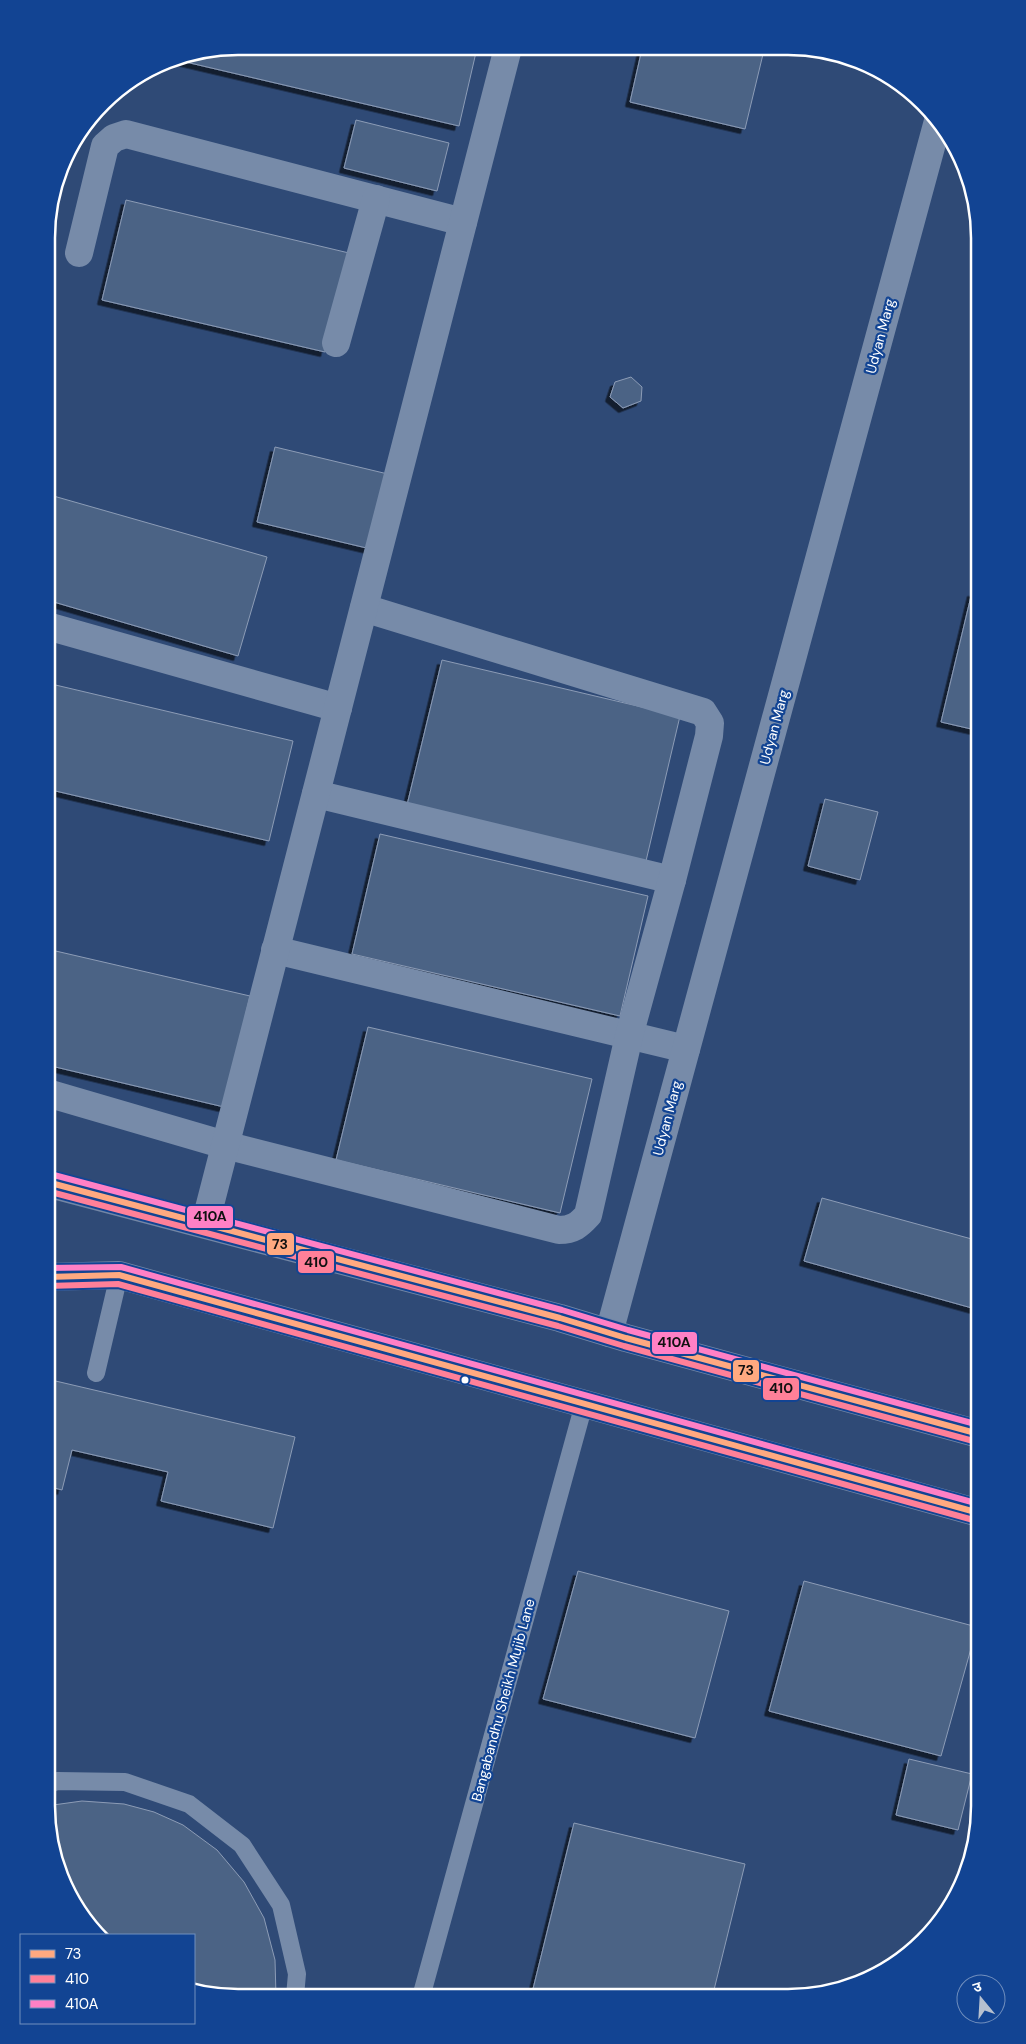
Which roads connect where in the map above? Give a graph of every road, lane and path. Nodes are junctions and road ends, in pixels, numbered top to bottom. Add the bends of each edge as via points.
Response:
1 (506, 55) edge
2 (935, 130) edge
3 (376, 199) junction
4 (463, 222) junction
5 (79, 253) dead end
6 (336, 343) dead end
7 (364, 608) junction
8 (55, 628) edge
9 (338, 708) junction
10 (316, 794) junction
11 (672, 880) junction
12 (276, 950) junction
13 (629, 1036) junction
14 (686, 1049) junction
15 (55, 1094) edge
16 (225, 1145) junction
17 (55, 1185) edge
18 (205, 1224) junction
19 (119, 1275) junction
20 (55, 1277) edge
21 (609, 1333) junction
22 (96, 1373) dead end
23 (584, 1404) junction
24 (971, 1432) edge
25 (971, 1511) edge
26 (55, 1782) edge
27 (296, 1989) edge
28 (423, 1989) edge

1 - 4 street
2 - 14 street, Udyan Marg
3 - 4 street
3 - 5 street via 126,134 105,146
3 - 6 street
4 - 7 street
7 - 9 street
7 - 11 street via 703,712 710,723 709,736
8 - 9 street
9 - 10 street
10 - 11 street
10 - 12 street
11 - 13 street
12 - 13 street
12 - 16 street
13 - 14 street
13 - 16 street via 588,1215 571,1230 559,1230
14 - 21 street, Udyan Marg
15 - 16 street
16 - 18 street
17 - 18 main road
18 - 21 main road
19 - 20 main road
19 - 22 lane
19 - 23 main road
21 - 24 main road
23 - 25 main road
23 - 28 lane, Bangabandhu Sheikh Mujib Lane
26 - 27 lane via 125,1782 189,1804 242,1845 281,1905 297,1974

